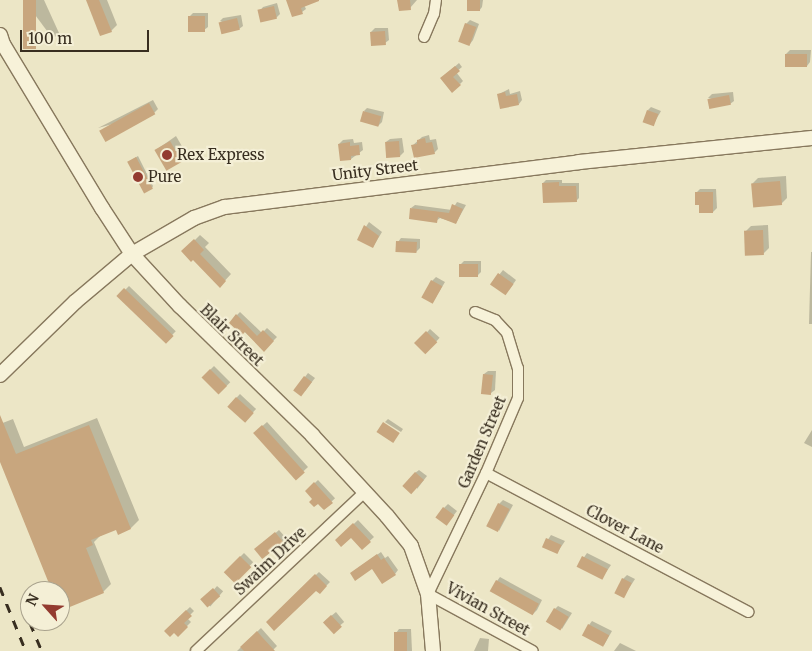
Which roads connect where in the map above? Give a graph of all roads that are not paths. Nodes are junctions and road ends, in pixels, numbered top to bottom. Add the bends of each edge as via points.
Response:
1 (436, 0) edge
2 (0, 35) edge
3 (424, 37) dead end
4 (812, 138) edge
5 (132, 254) junction
6 (475, 312) dead end
7 (0, 375) edge
8 (486, 473) junction
9 (365, 492) junction
10 (428, 594) junction
11 (749, 612) dead end
12 (196, 651) edge
13 (432, 651) edge
14 (533, 651) edge

1 - 3 street
2 - 5 street, Blair Street
4 - 5 street, Unity Street via 579,162 225,207 194,218
5 - 7 street, Unity Street via 75,302
5 - 9 street, Blair Street
6 - 8 street, Garden Street via 495,320 507,333 516,356 520,383 515,405
8 - 10 street, Garden Street
8 - 11 street, Clover Lane
9 - 10 street, Blair Street via 411,546
9 - 12 street, Swaim Drive
10 - 13 street, Blair Street
10 - 14 street, Vivian Street

